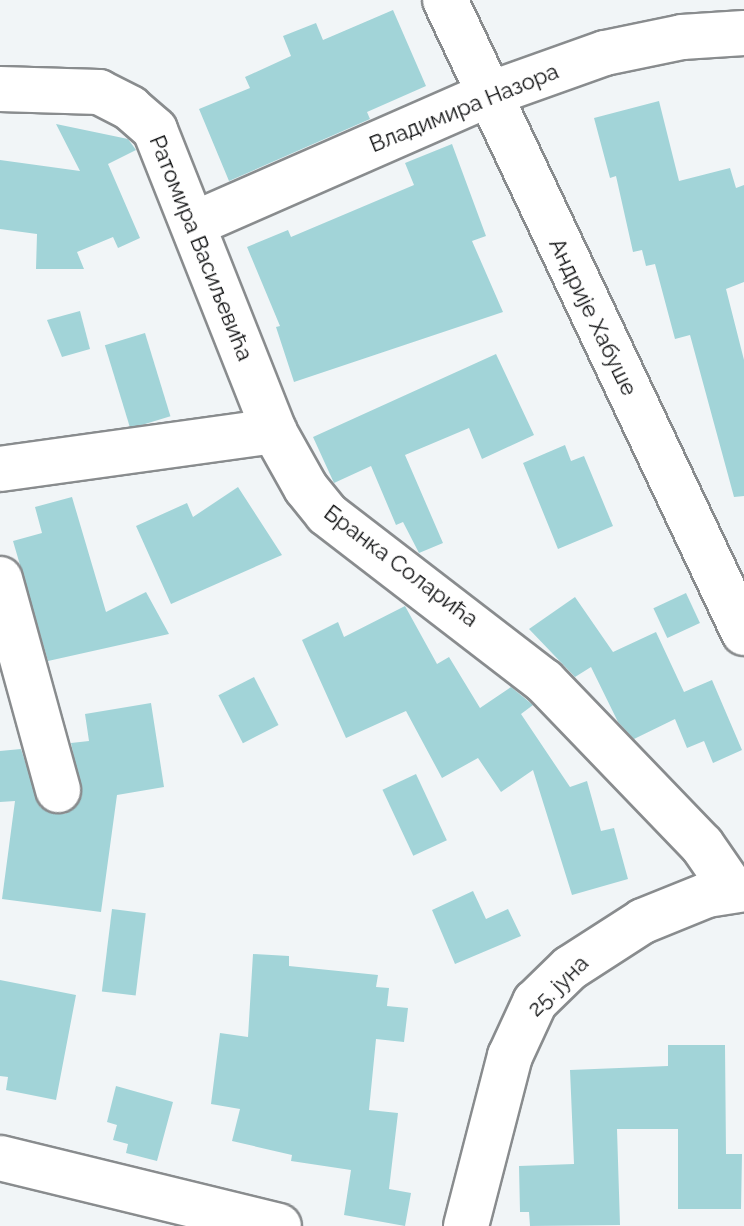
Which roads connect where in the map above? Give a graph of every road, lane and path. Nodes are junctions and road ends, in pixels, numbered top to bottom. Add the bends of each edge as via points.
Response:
1 (445, 0) edge
2 (744, 33) edge
3 (0, 89) edge
4 (487, 95) junction
5 (196, 223) junction
6 (274, 431) junction
7 (0, 469) edge
8 (0, 579) edge
9 (744, 633) edge
10 (58, 790) dead end
11 (738, 889) edge
12 (0, 1158) edge
13 (279, 1226) edge
14 (466, 1226) edge

1 - 4 street, Андрије Хабуше
2 - 4 street, Владимира Назора via 682,37 605,53
3 - 5 street, Ратомира Васиљевића via 99,92 130,108 155,130
4 - 5 street, Владимира Назора
4 - 9 street, Андрије Хабуше
5 - 6 street, Ратомира Васиљевића
6 - 7 street
6 - 11 street, Бранка Соларића via 327,514 544,681
8 - 10 street
11 - 14 street, 25. јуна via 643,921 570,968 535,1002 510,1056
12 - 13 street

